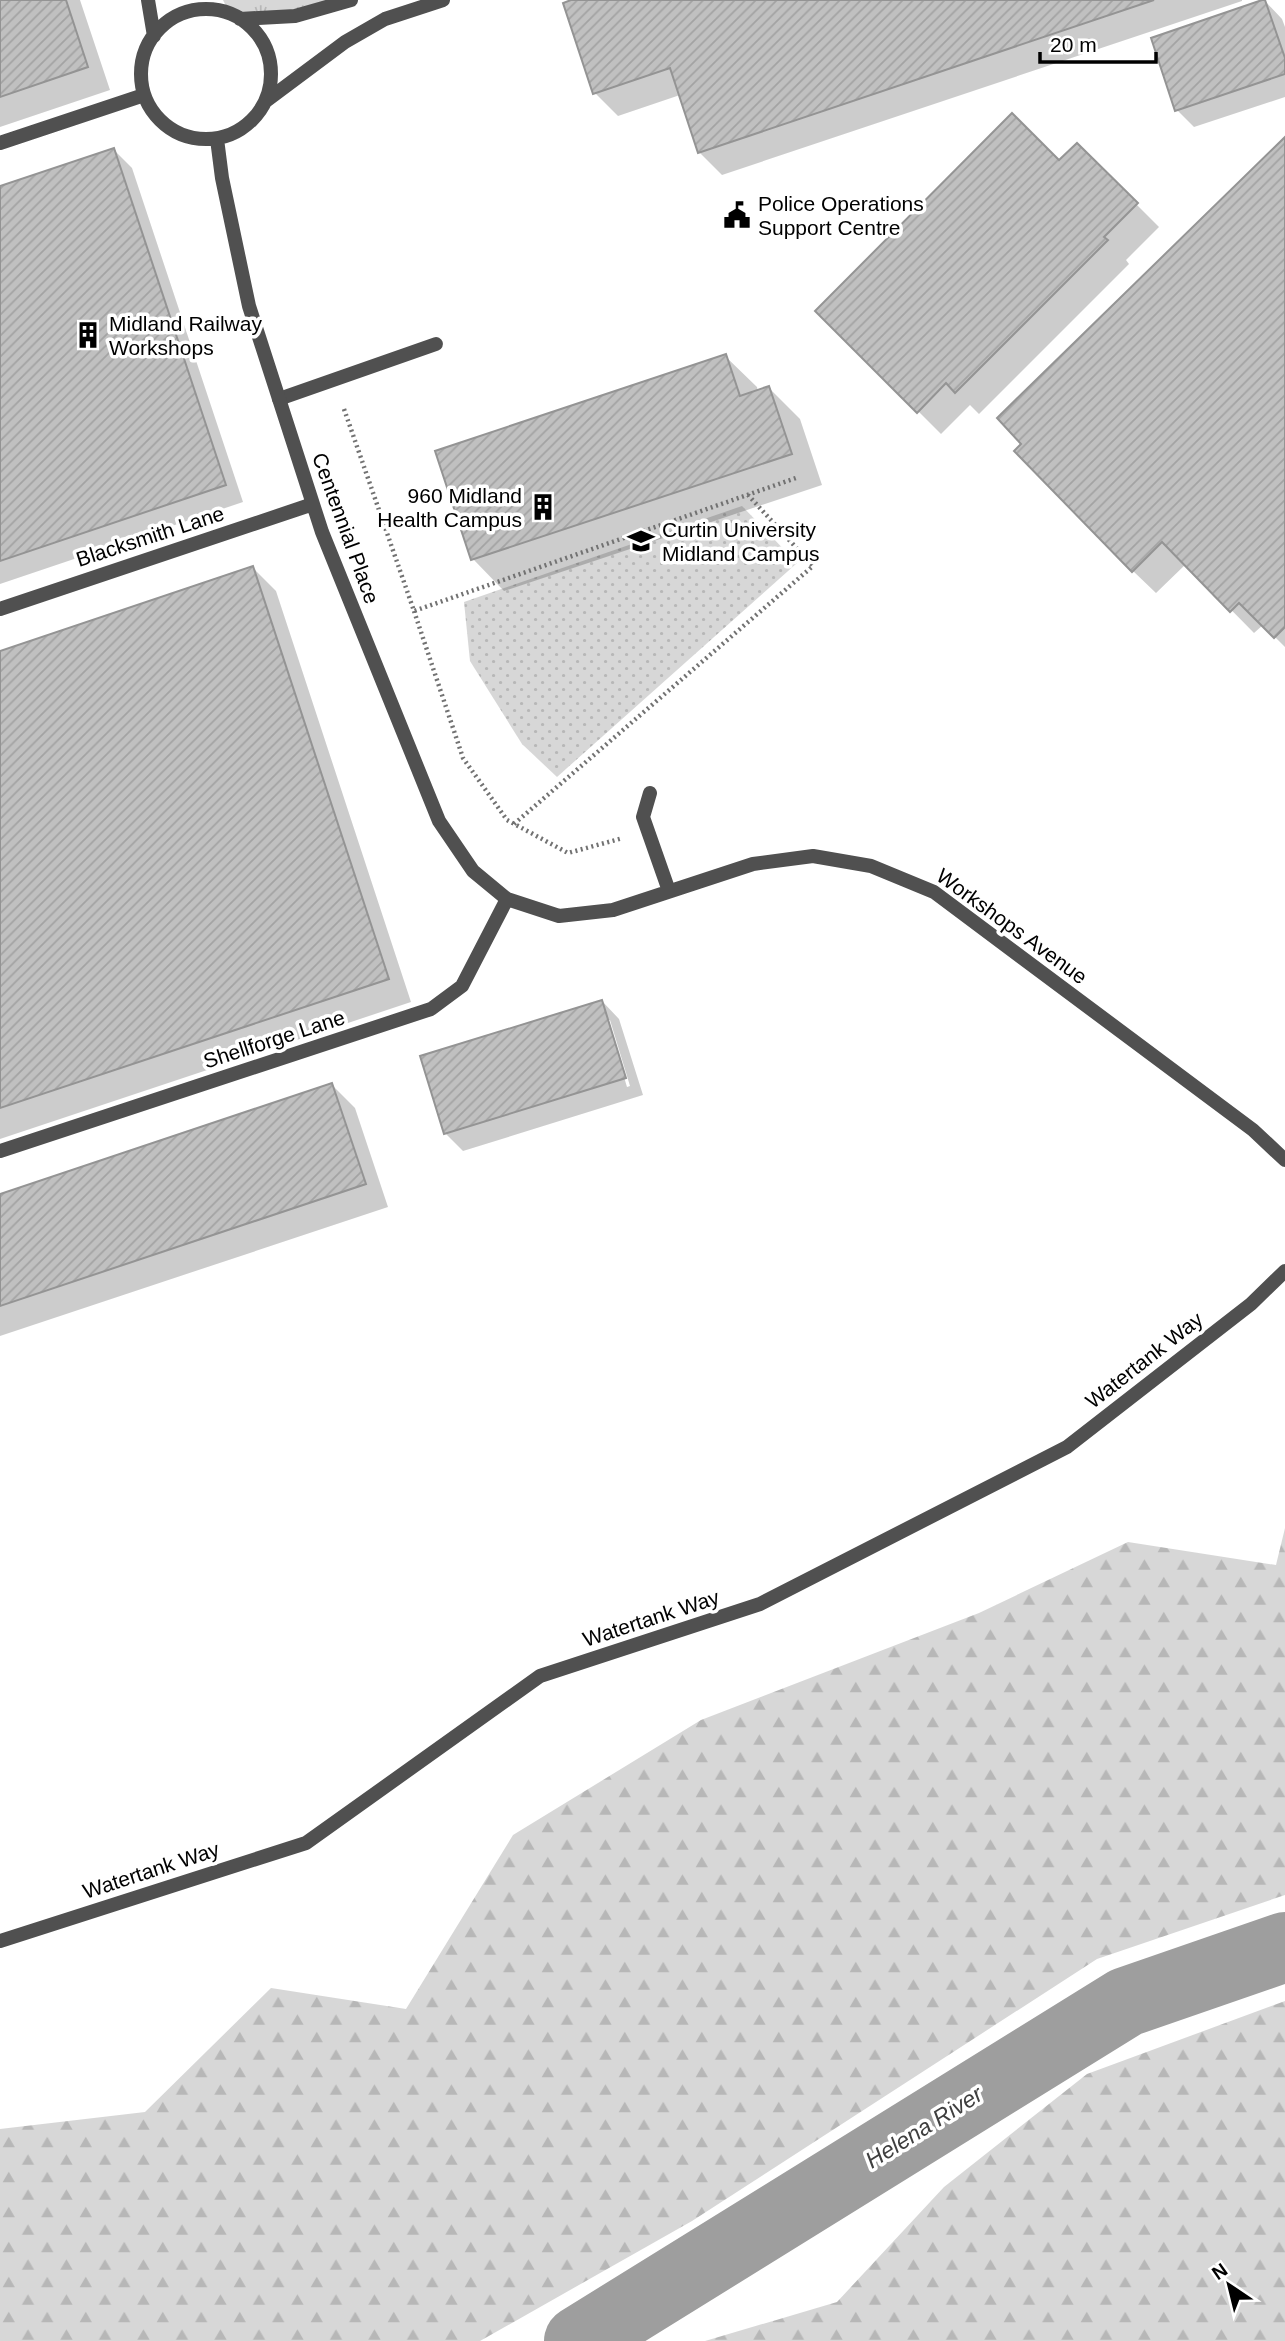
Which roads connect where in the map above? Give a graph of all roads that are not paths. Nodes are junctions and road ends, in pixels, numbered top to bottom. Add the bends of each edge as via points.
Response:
1 (148, 0) edge
2 (223, 0) edge
3 (351, 0) edge
4 (443, 0) edge
5 (235, 16) junction
6 (153, 36) junction
7 (144, 95) junction
8 (265, 101) junction
9 (217, 139) junction
10 (0, 143) edge
11 (436, 344) dead end
12 (278, 399) junction
13 (313, 504) junction
14 (0, 609) edge
15 (650, 793) dead end
16 (669, 891) junction
17 (507, 900) junction
18 (0, 1151) edge
19 (1285, 1160) edge
20 (1285, 1271) edge
21 (0, 1941) edge

1 - 6 street
2 - 5 street
3 - 5 street via 295,16
4 - 8 street via 385,19 345,42
5 - 6 street via 209,9 188,11
5 - 8 street via 255,31 265,46 271,64
6 - 7 street via 142,64
7 - 9 street via 152,111 173,130 198,139
7 - 10 street
8 - 9 street via 254,118
9 - 12 street, Centennial Place via 249,306
11 - 12 street
12 - 13 street, Centennial Place
13 - 14 street, Blacksmith Lane
13 - 17 street, Centennial Place via 439,821 473,871
15 - 16 street via 643,817
16 - 17 street, Workshops Avenue via 613,910 559,916
16 - 19 street, Workshops Avenue via 752,864 813,856 871,866 934,892 1252,1130
17 - 18 street, Shellforge Lane via 462,986 431,1009
20 - 21 street, Watertank Way via 1251,1304 1067,1447 760,1604 540,1676 306,1843

